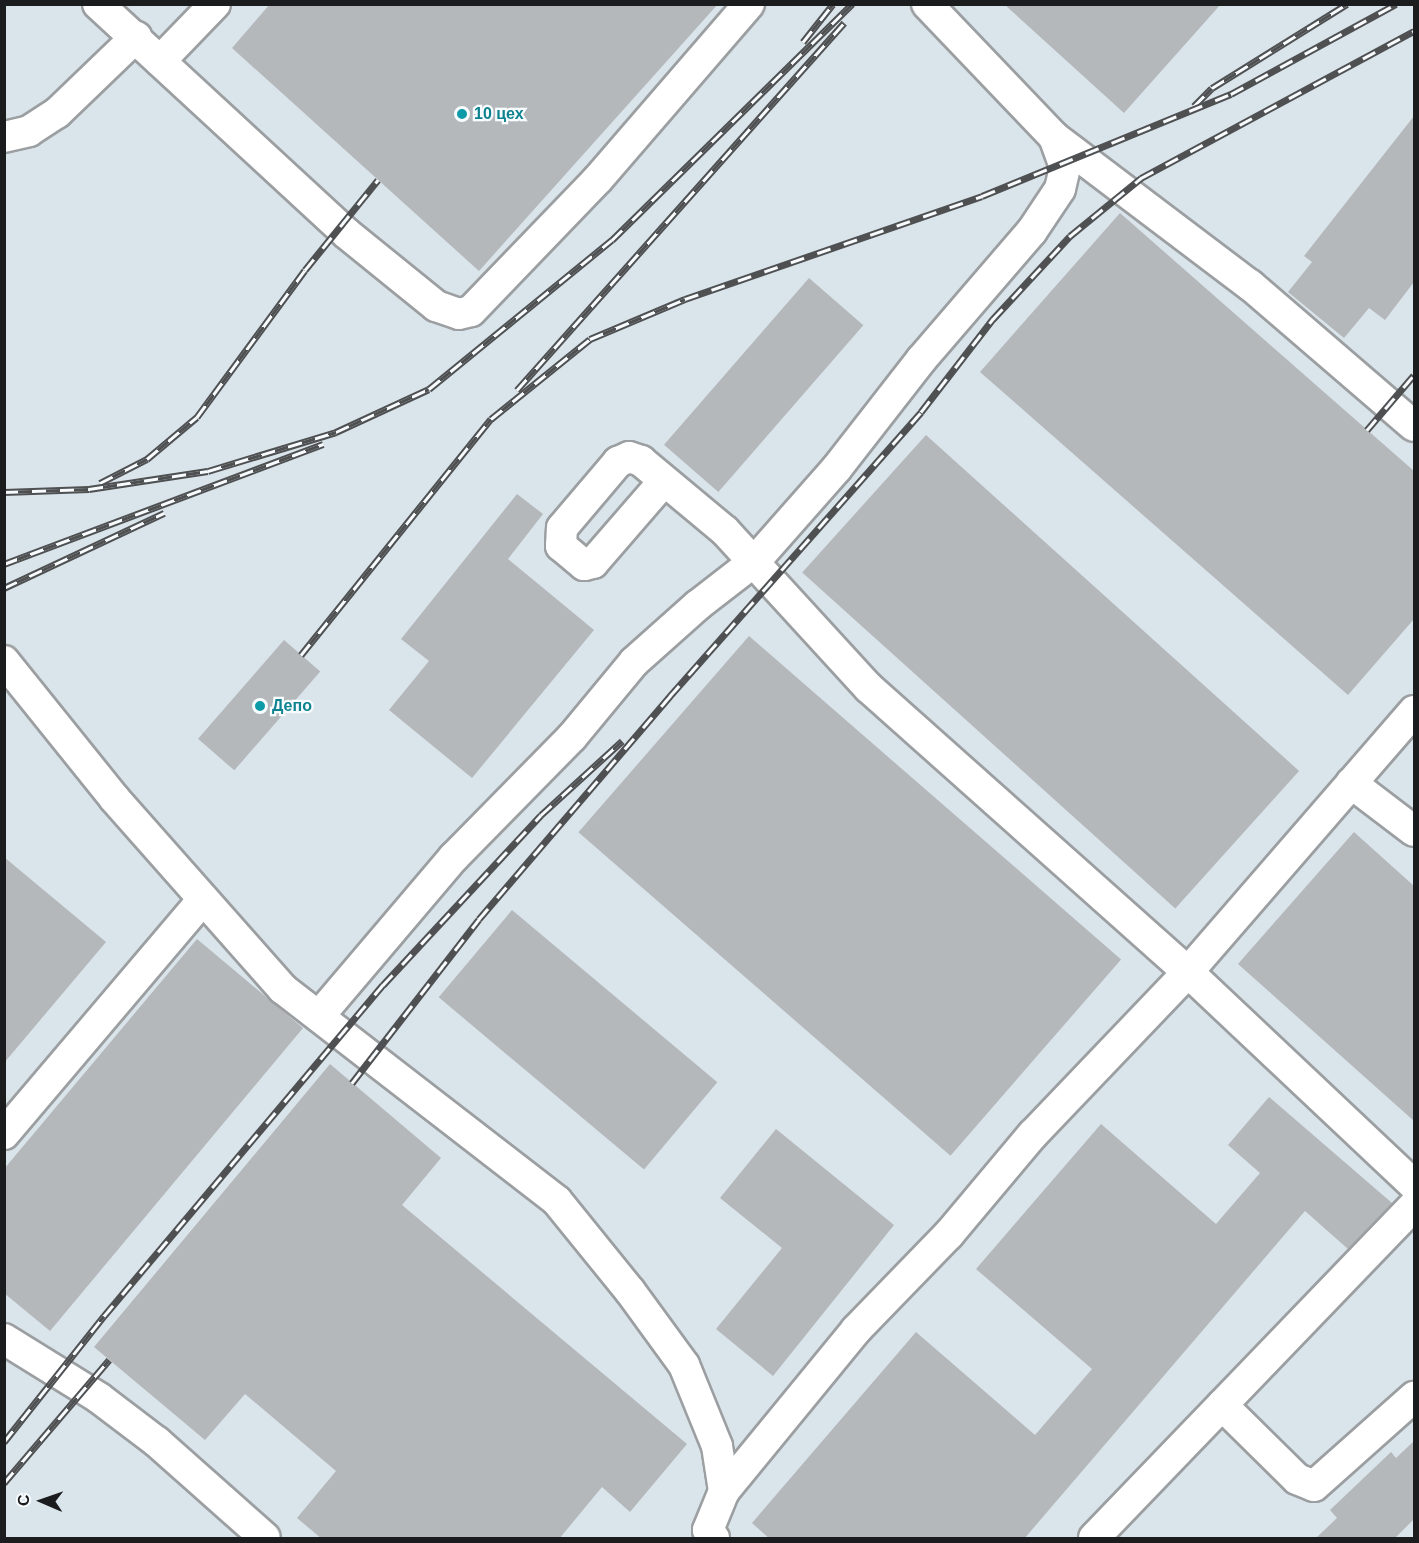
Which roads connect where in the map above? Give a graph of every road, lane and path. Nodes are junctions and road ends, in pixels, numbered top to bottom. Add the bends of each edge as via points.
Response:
1 (98, 4) edge
2 (215, 4) edge
3 (749, 4) edge
4 (927, 4) edge
5 (136, 37) junction
6 (160, 61) junction
7 (4, 137) edge
8 (1054, 137) junction
9 (1414, 426) edge
10 (664, 482) dead end
11 (755, 561) junction
12 (4, 661) edge
13 (1414, 711) edge
14 (1351, 783) junction
15 (1414, 831) edge
16 (203, 899) junction
17 (1188, 972) junction
18 (319, 1016) junction
19 (4, 1134) edge
20 (1414, 1185) edge
21 (1414, 1205) edge
22 (4, 1339) edge
23 (1414, 1397) edge
24 (1222, 1405) junction
25 (724, 1491) junction
26 (707, 1536) edge
27 (265, 1539) edge
28 (1094, 1539) edge

1 - 5 lane
2 - 6 lane
3 - 6 lane via 598,179 471,310 459,314 436,306 346,233
4 - 8 lane
5 - 6 lane
5 - 7 lane via 57,113 29,131
8 - 9 lane via 1250,285
8 - 11 lane via 1065,167 1060,189 1032,231
10 - 11 lane
11 - 17 lane via 869,688
11 - 18 lane via 634,662 572,737 454,857
12 - 16 lane via 78,755
13 - 14 lane
14 - 15 lane
14 - 17 lane
16 - 18 lane via 283,988
16 - 19 lane
17 - 20 lane
17 - 25 lane via 1033,1134 949,1234 856,1330
18 - 25 lane via 557,1201 684,1365 717,1446
21 - 24 lane
22 - 27 lane via 124,1417
23 - 24 lane via 1314,1486 1304,1484 1290,1473
24 - 28 lane
25 - 26 lane

